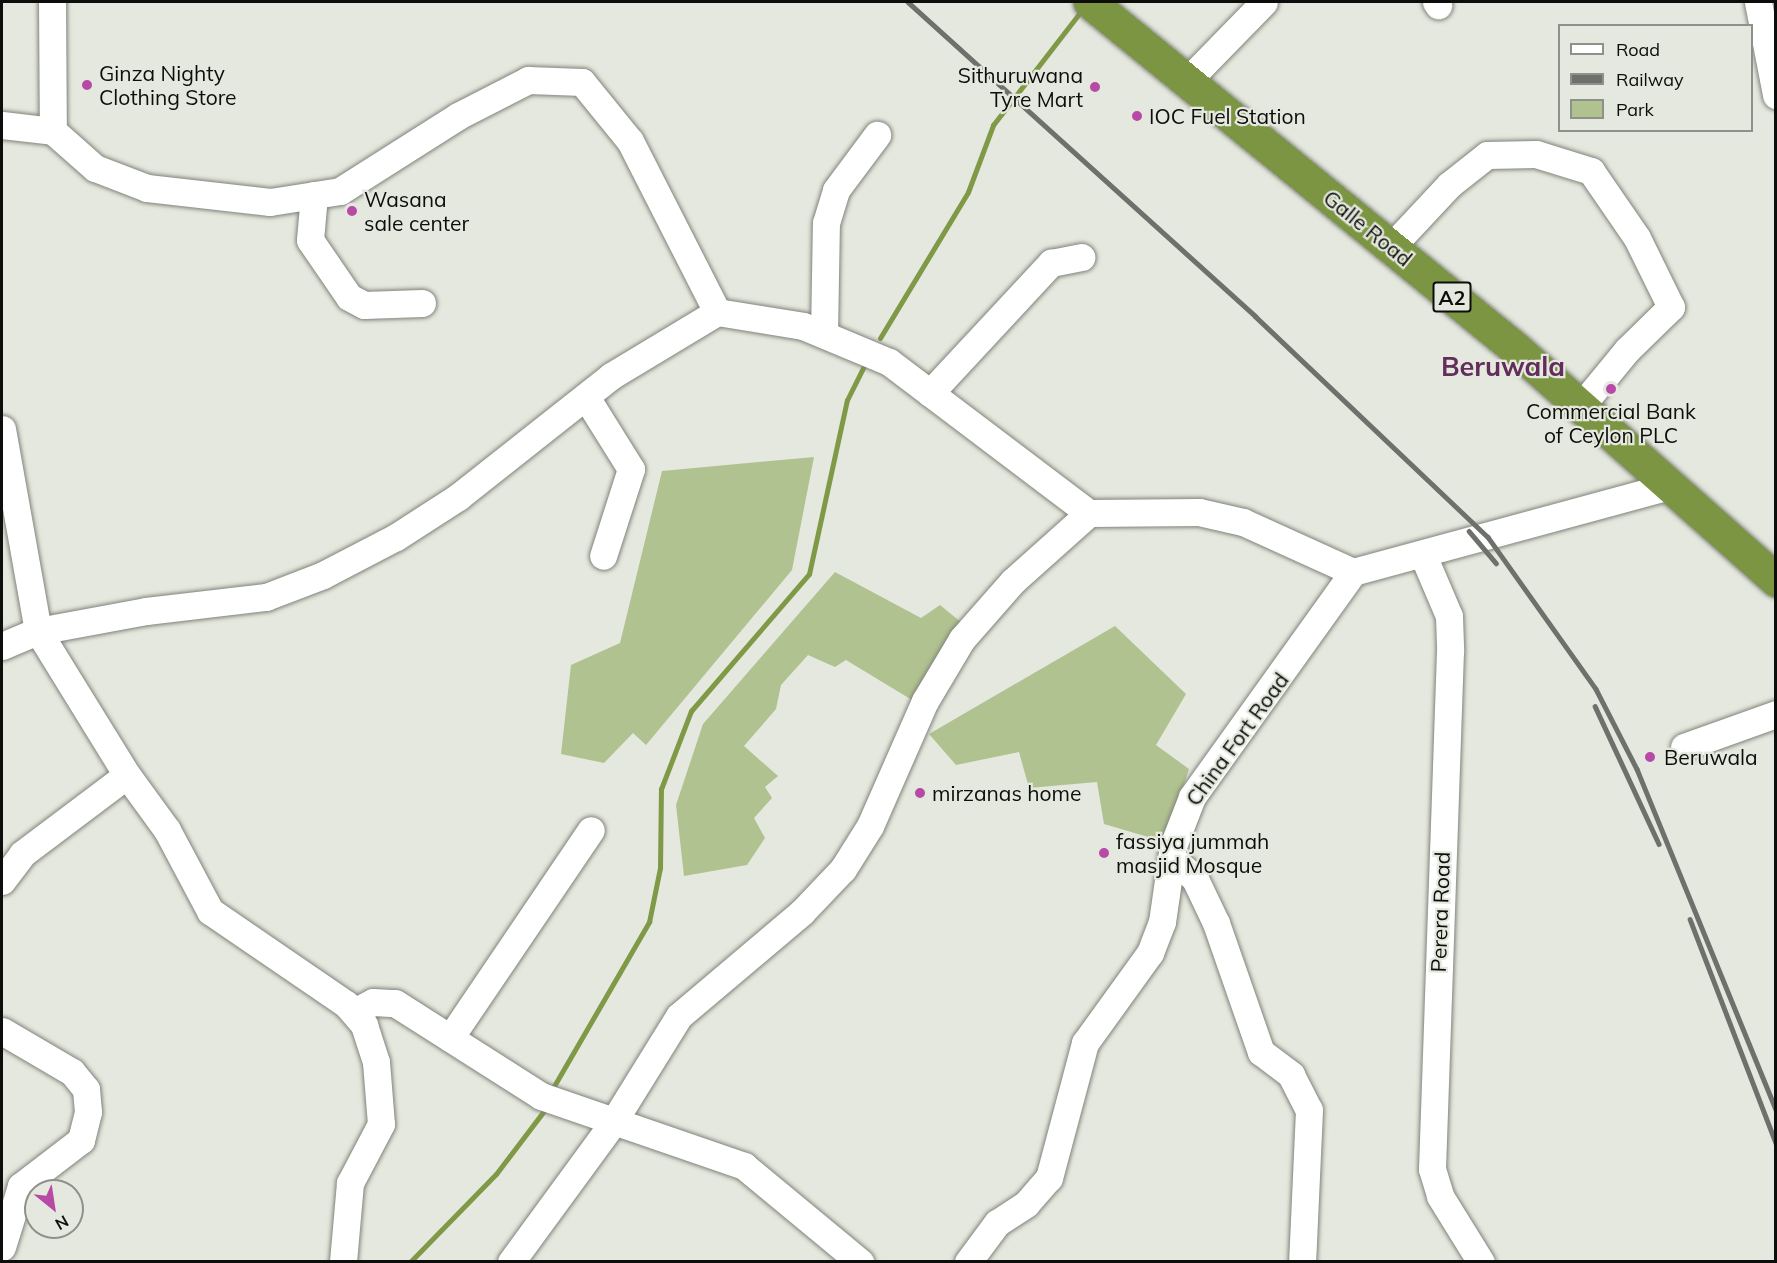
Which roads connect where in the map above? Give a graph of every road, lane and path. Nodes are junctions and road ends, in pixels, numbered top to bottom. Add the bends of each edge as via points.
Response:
1 (52, 2) edge
2 (1090, 2) edge
3 (1264, 2) edge
4 (1758, 2) edge
5 (1187, 81) junction
6 (1776, 95) edge
7 (2, 125) edge
8 (53, 131) junction
9 (877, 135) dead end
10 (314, 195) junction
11 (1391, 247) junction
12 (1081, 257) dead end
13 (423, 303) dead end
14 (717, 312) junction
15 (824, 334) junction
16 (930, 393) junction
17 (586, 397) junction
18 (1581, 406) junction
19 (2, 429) edge
20 (1670, 486) junction
21 (1089, 513) junction
22 (1423, 555) junction
23 (603, 556) dead end
24 (1353, 572) junction
25 (1776, 580) edge
26 (38, 631) junction
27 (2, 646) edge
28 (1776, 714) edge
29 (1684, 747) dead end
30 (126, 775) junction
31 (591, 830) dead end
32 (1172, 858) junction
33 (2, 881) edge
34 (354, 1012) junction
35 (2, 1031) edge
36 (450, 1038) junction
37 (612, 1124) junction
38 (2, 1248) edge
39 (3, 1262) edge
40 (343, 1262) edge
41 (512, 1262) edge
42 (860, 1262) edge
43 (968, 1262) edge
44 (1302, 1262) edge
45 (1481, 1262) edge

1 - 8 street
2 - 5 highway, Galle Road / A2
3 - 5 street
4 - 6 street
5 - 11 highway, Galle Road / A2
7 - 8 street
8 - 10 street via 95,168 147,188 270,202
9 - 15 street via 836,190 826,223
10 - 13 street via 310,240 349,297 364,305
10 - 14 street via 340,191 459,116 528,80 582,82 630,141
11 - 18 highway, Galle Road / A2
11 - 18 street via 1449,185 1487,155 1536,154 1591,171 1637,237 1671,307 1627,350
12 - 16 street via 1051,263
14 - 15 street via 746,313
14 - 17 street
15 - 16 street via 889,362
16 - 21 street
17 - 23 street via 631,469
17 - 26 street via 458,496 396,537 323,575 266,597
18 - 20 highway, Galle Road / A2
19 - 26 street
20 - 22 street
20 - 25 highway, Galle Road / A2
21 - 24 street via 1199,512 1232,519
21 - 37 street via 1013,582 962,639 925,701 870,826 843,869 802,912 679,1016
22 - 24 street
22 - 45 street, Perera Road via 1449,616 1450,651 1432,1169 1440,1196
24 - 32 street, China Fort Road via 1192,797
26 - 27 street
26 - 30 street
28 - 29 street
30 - 33 street via 22,854
30 - 34 street via 167,830 210,910
31 - 36 street
32 - 43 street, China Fort Road via 1162,922 1150,953 1085,1043 1049,1178 1026,1204 997,1223
32 - 44 street via 1195,879 1216,923 1261,1052 1291,1075 1309,1110
34 - 36 street via 374,1002 395,1003
34 - 40 street via 364,1025 376,1062 381,1125 350,1183
35 - 38 street via 72,1072 86,1089 88,1112 81,1140 21,1186
36 - 37 street via 541,1096
37 - 41 street
37 - 42 street via 744,1166
38 - 39 street

